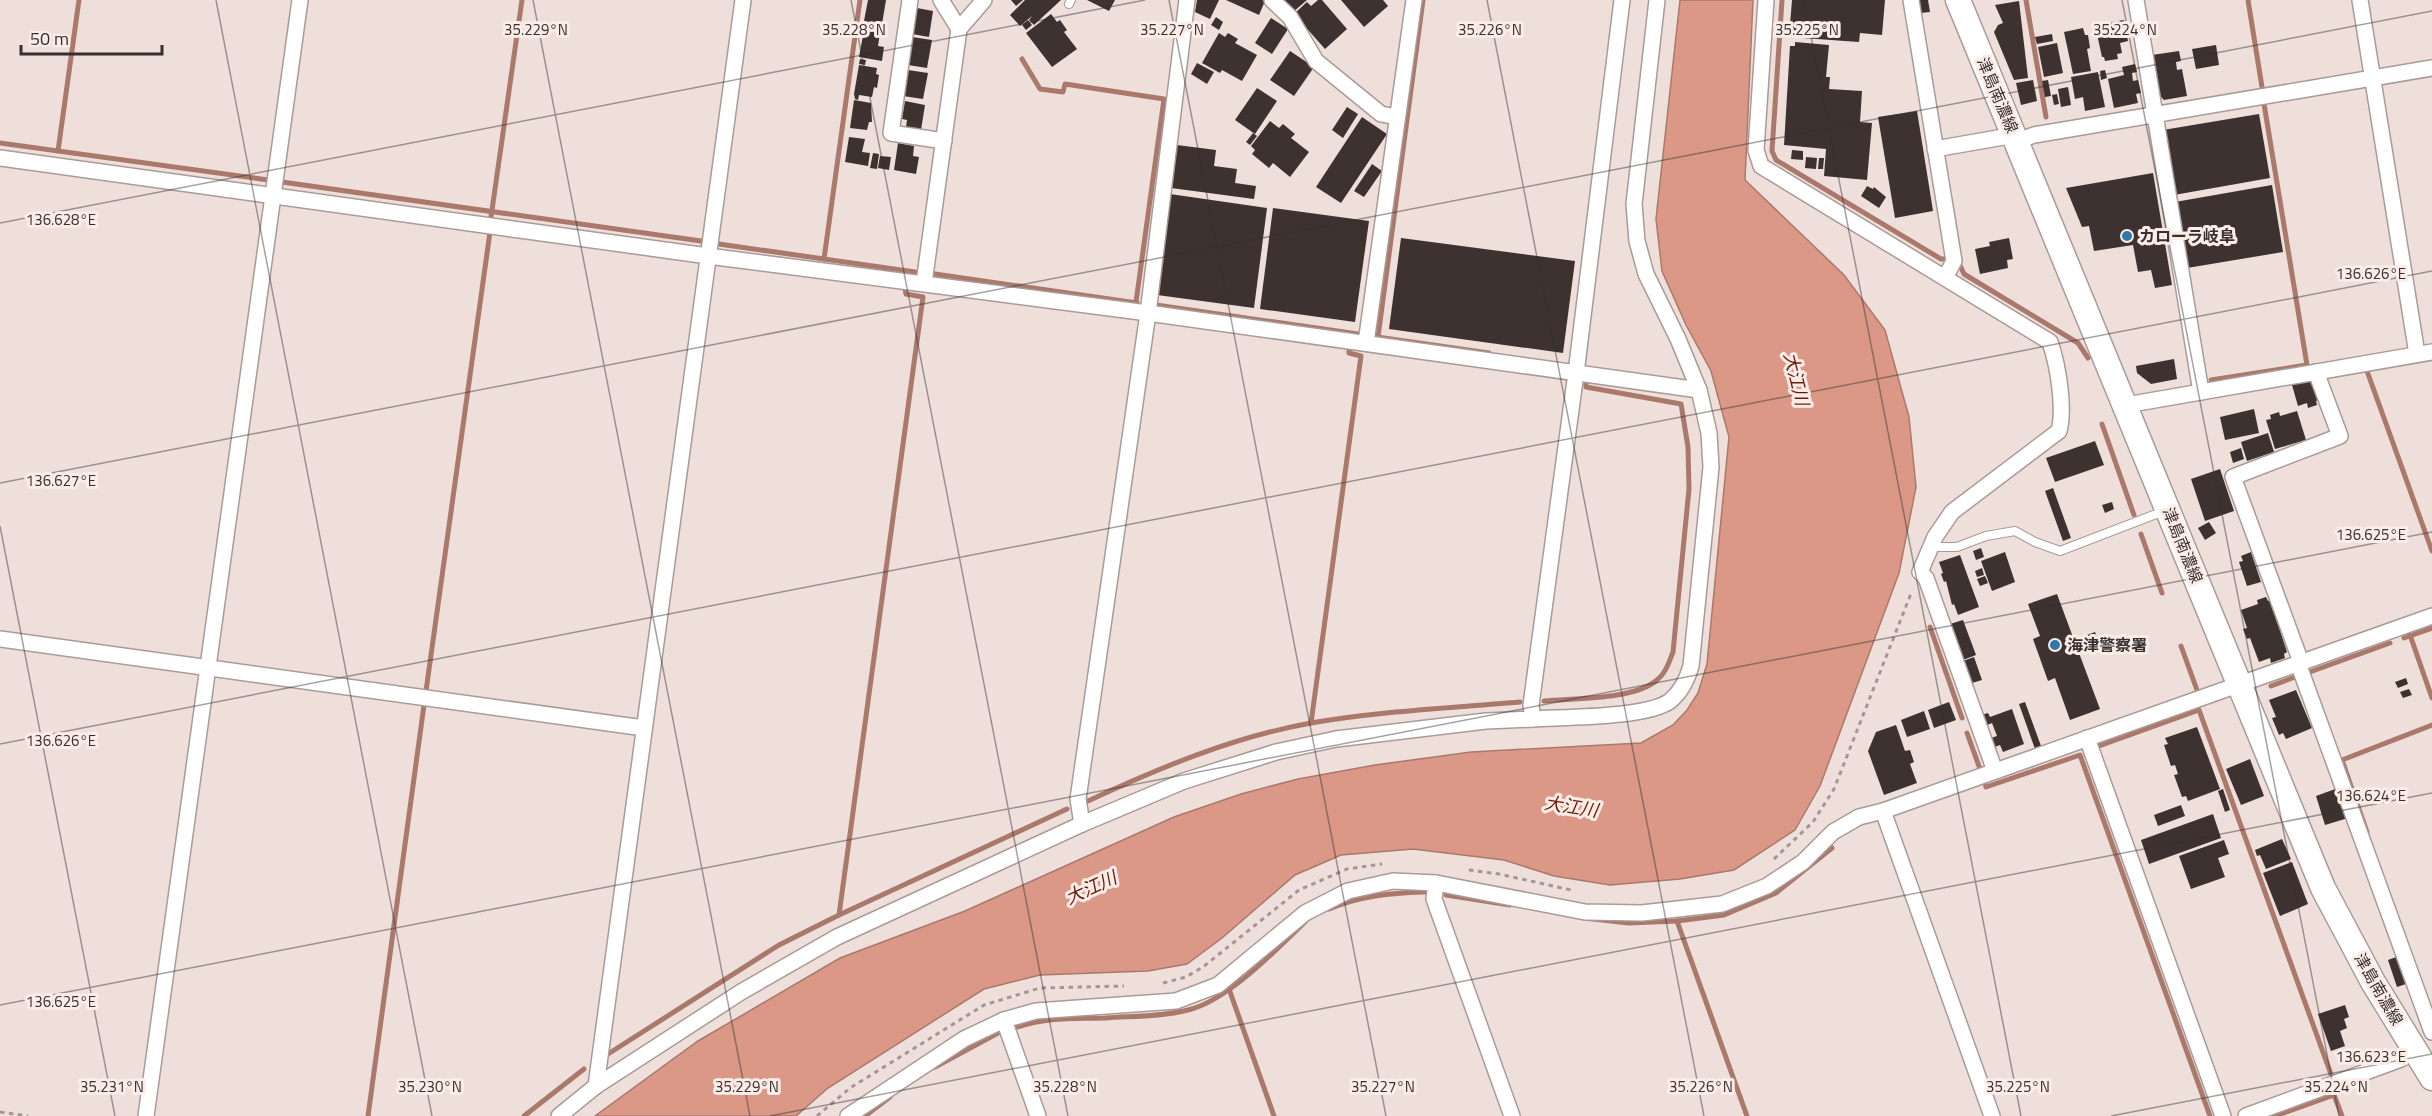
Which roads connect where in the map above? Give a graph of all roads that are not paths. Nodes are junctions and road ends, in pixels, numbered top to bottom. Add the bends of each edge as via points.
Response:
1 (300, 0) edge
2 (743, 0) edge
3 (910, 0) edge
4 (941, 0) edge
5 (984, 0) edge
6 (1187, 0) edge
7 (1272, 0) edge
8 (1414, 0) edge
9 (1622, 0) edge
10 (1658, 0) edge
11 (1766, 0) edge
12 (1911, 0) edge
13 (1958, 0) edge
14 (2136, 0) edge
15 (2360, 0) edge
16 (959, 29) junction
17 (2432, 68) edge
18 (2373, 78) junction
19 (2154, 115) junction
20 (1397, 117) junction
21 (2016, 138) junction
22 (944, 141) junction
23 (1935, 149) junction
24 (0, 158) edge
25 (273, 195) junction
26 (708, 256) junction
27 (1946, 276) junction
28 (924, 283) junction
29 (1148, 313) junction
30 (1366, 343) junction
31 (2425, 353) edge
32 (1576, 372) junction
33 (2316, 372) junction
34 (1699, 390) junction
35 (2201, 392) junction
36 (2126, 405) junction
37 (2169, 510) junction
38 (1930, 547) junction
39 (2432, 616) edge
40 (0, 639) edge
41 (2300, 663) junction
42 (208, 669) junction
43 (2240, 684) junction
44 (1533, 719) junction
45 (644, 728) junction
46 (2087, 738) junction
47 (1995, 771) junction
48 (1883, 811) junction
49 (1082, 824) junction
50 (1436, 883) junction
51 (1004, 1020) junction
52 (2432, 1032) edge
53 (2413, 1048) junction
54 (2432, 1078) edge
55 (596, 1086) junction
56 (146, 1116) edge
57 (558, 1116) edge
58 (848, 1116) edge
59 (1038, 1116) edge
60 (1512, 1116) edge
61 (1992, 1116) edge
62 (2223, 1116) edge
63 (2246, 1116) edge

1 - 25 street
2 - 26 street
3 - 22 street via 891,133
4 - 16 street
5 - 16 street
6 - 29 street
7 - 20 street via 1290,17 1316,61 1381,114
8 - 20 street
9 - 32 street
10 - 34 street via 1634,204 1637,241 1646,273
11 - 27 street via 1756,150 1761,166
12 - 23 street
13 - 21 main road, 津島南濃線
14 - 19 street
15 - 18 street
16 - 22 street
17 - 18 street
18 - 19 street
18 - 31 street
19 - 21 street
19 - 35 street
20 - 30 street
21 - 23 street
21 - 36 main road, 津島南濃線
22 - 28 street
23 - 27 street via 1954,261
24 - 25 street
25 - 26 street
25 - 42 street
26 - 28 street
26 - 45 street
27 - 38 street via 2050,342 2062,420 2059,431 1952,512
28 - 29 street
29 - 30 street
29 - 49 street via 1078,799
30 - 32 street
31 - 33 street
32 - 34 street
32 - 44 street via 1531,705
33 - 35 street
33 - 41 street via 2340,436 2233,477
34 - 44 street via 1709,433 1711,466 1691,666 1686,681 1669,701 1637,712
35 - 36 street
36 - 37 main road, 津島南濃線
37 - 38 lane via 2060,551 2015,531 1957,547
37 - 43 main road, 津島南濃線
38 - 47 street via 1920,572 1926,578
39 - 41 street
40 - 42 street
41 - 43 street
41 - 52 street
42 - 45 street
42 - 56 street
43 - 46 street
43 - 53 main road, 津島南濃線 via 2323,888
44 - 49 street via 1348,738 1276,752 1184,780
45 - 55 street
46 - 47 street
46 - 62 street
47 - 48 street
48 - 50 street via 1859,817 1833,832 1803,862 1767,886 1722,904 1642,913 1585,912
48 - 61 street
49 - 55 street via 837,937 741,992
50 - 51 street via 1393,881 1348,891 1305,913 1218,986 1176,1001 1035,1011
50 - 60 street via 1434,899
51 - 58 street via 964,1039
51 - 59 street
53 - 54 main road, 津島南濃線
53 - 63 street via 2401,1059
55 - 57 street

